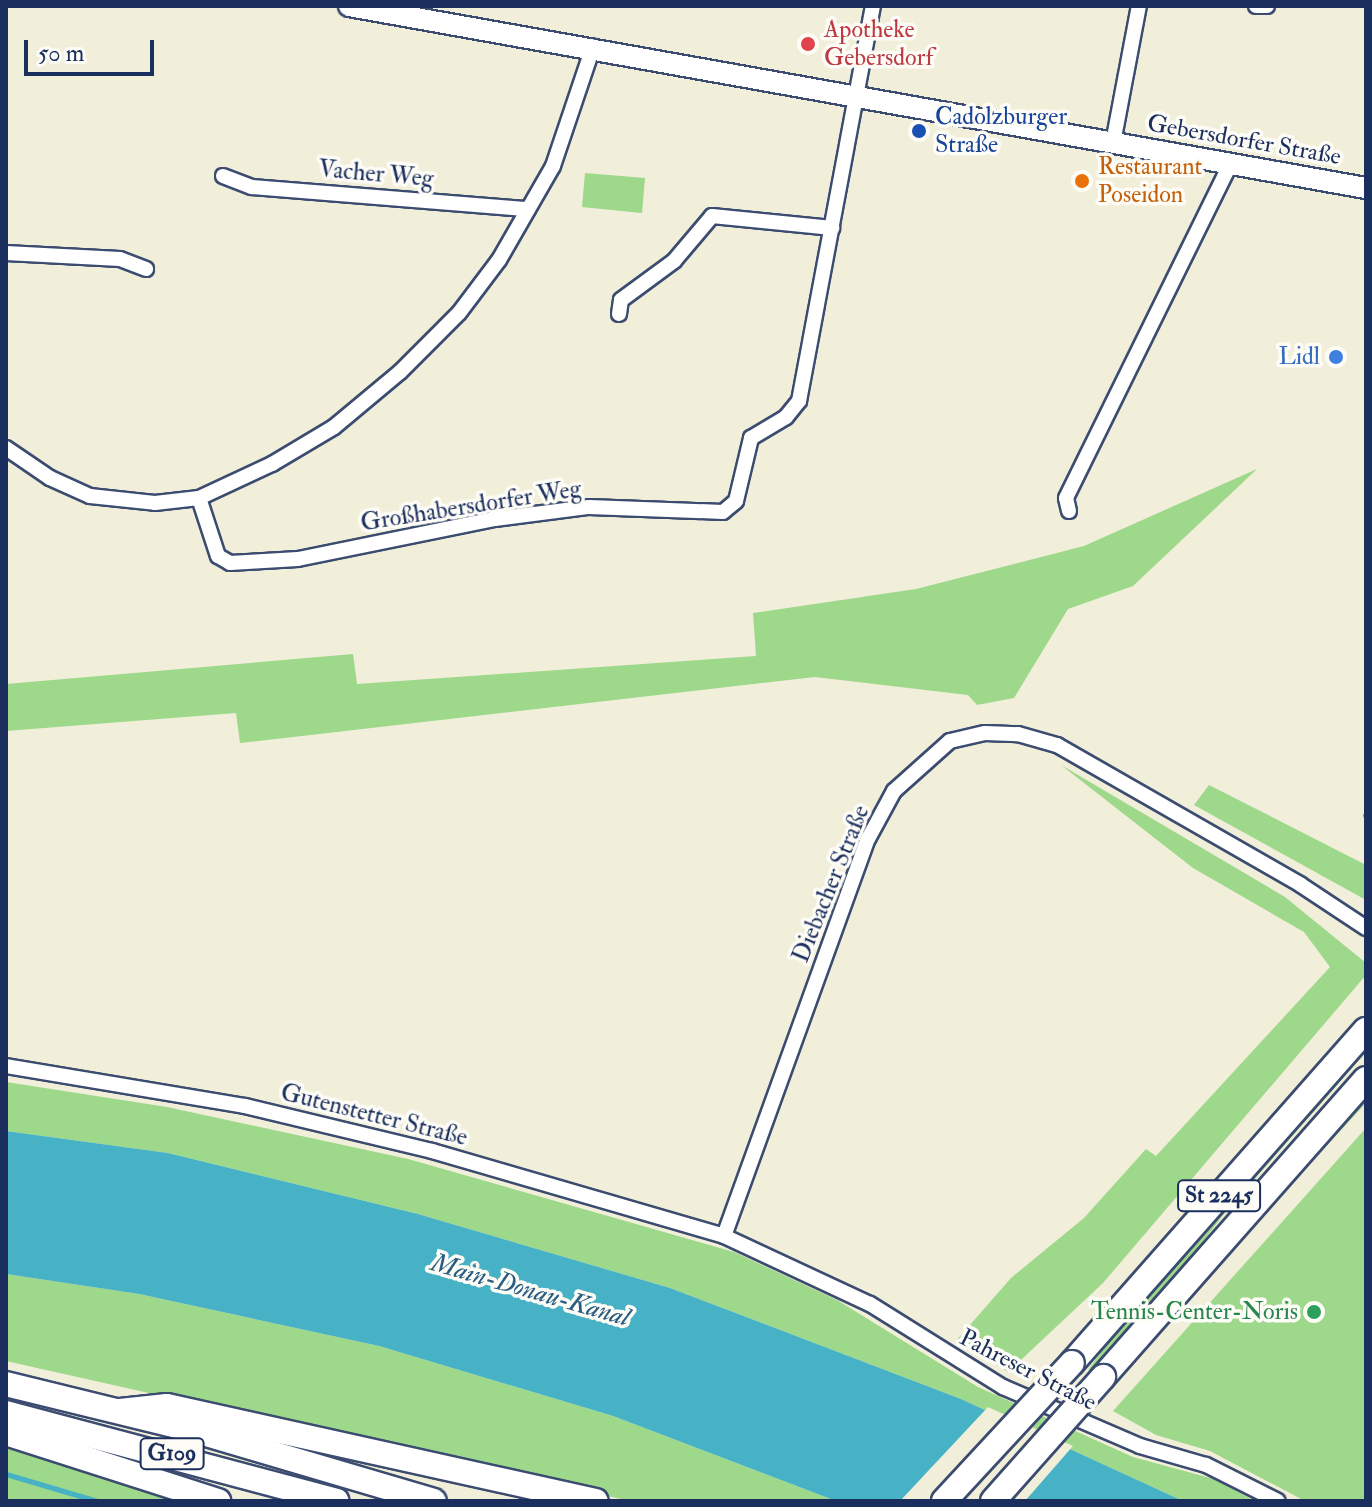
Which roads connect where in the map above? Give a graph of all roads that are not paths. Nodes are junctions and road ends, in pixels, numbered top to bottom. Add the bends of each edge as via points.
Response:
1 (349, 6) edge
2 (873, 6) edge
3 (1139, 6) edge
4 (593, 47) junction
5 (856, 95) junction
6 (1113, 143) junction
7 (1230, 164) junction
8 (223, 176) dead end
9 (1366, 188) edge
10 (528, 209) junction
11 (832, 228) junction
12 (6, 253) edge
13 (146, 269) dead end
14 (619, 314) dead end
15 (6, 448) edge
16 (199, 498) junction
17 (1069, 511) dead end
18 (1366, 928) edge
19 (1366, 1030) edge
20 (6, 1066) edge
21 (1366, 1079) edge
22 (724, 1236) junction
23 (6, 1384) edge
24 (120, 1411) junction
25 (6, 1413) edge
26 (6, 1433) edge
27 (218, 1501) edge
28 (336, 1501) edge
29 (434, 1501) edge
30 (596, 1501) edge
31 (944, 1501) edge
32 (993, 1501) edge
33 (1278, 1501) edge

1 - 4 main road, Gebersdorfer Straße
2 - 5 street
3 - 6 street, Gebersdorfer Straße
4 - 5 main road, Gebersdorfer Straße
4 - 10 street via 572,120
5 - 6 main road, Gebersdorfer Straße
5 - 11 street, Großhabersdorfer Weg
6 - 7 main road, Gebersdorfer Straße
7 - 9 main road, Gebersdorfer Straße
7 - 17 street via 1066,498
8 - 10 street, Vacher Weg via 252,187
10 - 16 street via 499,260 459,313 400,372 327,431
11 - 14 street via 712,216 674,261 621,300
11 - 16 street, Großhabersdorfer Weg via 799,401 786,417 751,438 736,501 723,512 589,507 495,519 298,559 230,563 218,556
12 - 13 street via 120,259
15 - 16 street via 50,478 90,496 138,504
18 - 22 street, Diebacher Straße via 1289,877 1057,745 1018,734 985,733 950,741 894,791 868,839
19 - 31 main road, St 2245, bridge
20 - 22 street, Gutenstetter Straße via 245,1106 432,1151
21 - 32 main road, St 2245, bridge
22 - 33 street, Pahreser Straße via 870,1304 1003,1387 1140,1446 1206,1465
23 - 24 main road, G109
24 - 29 main road, G109
24 - 30 main road via 167,1406
25 - 28 main road, G109
26 - 27 main road

